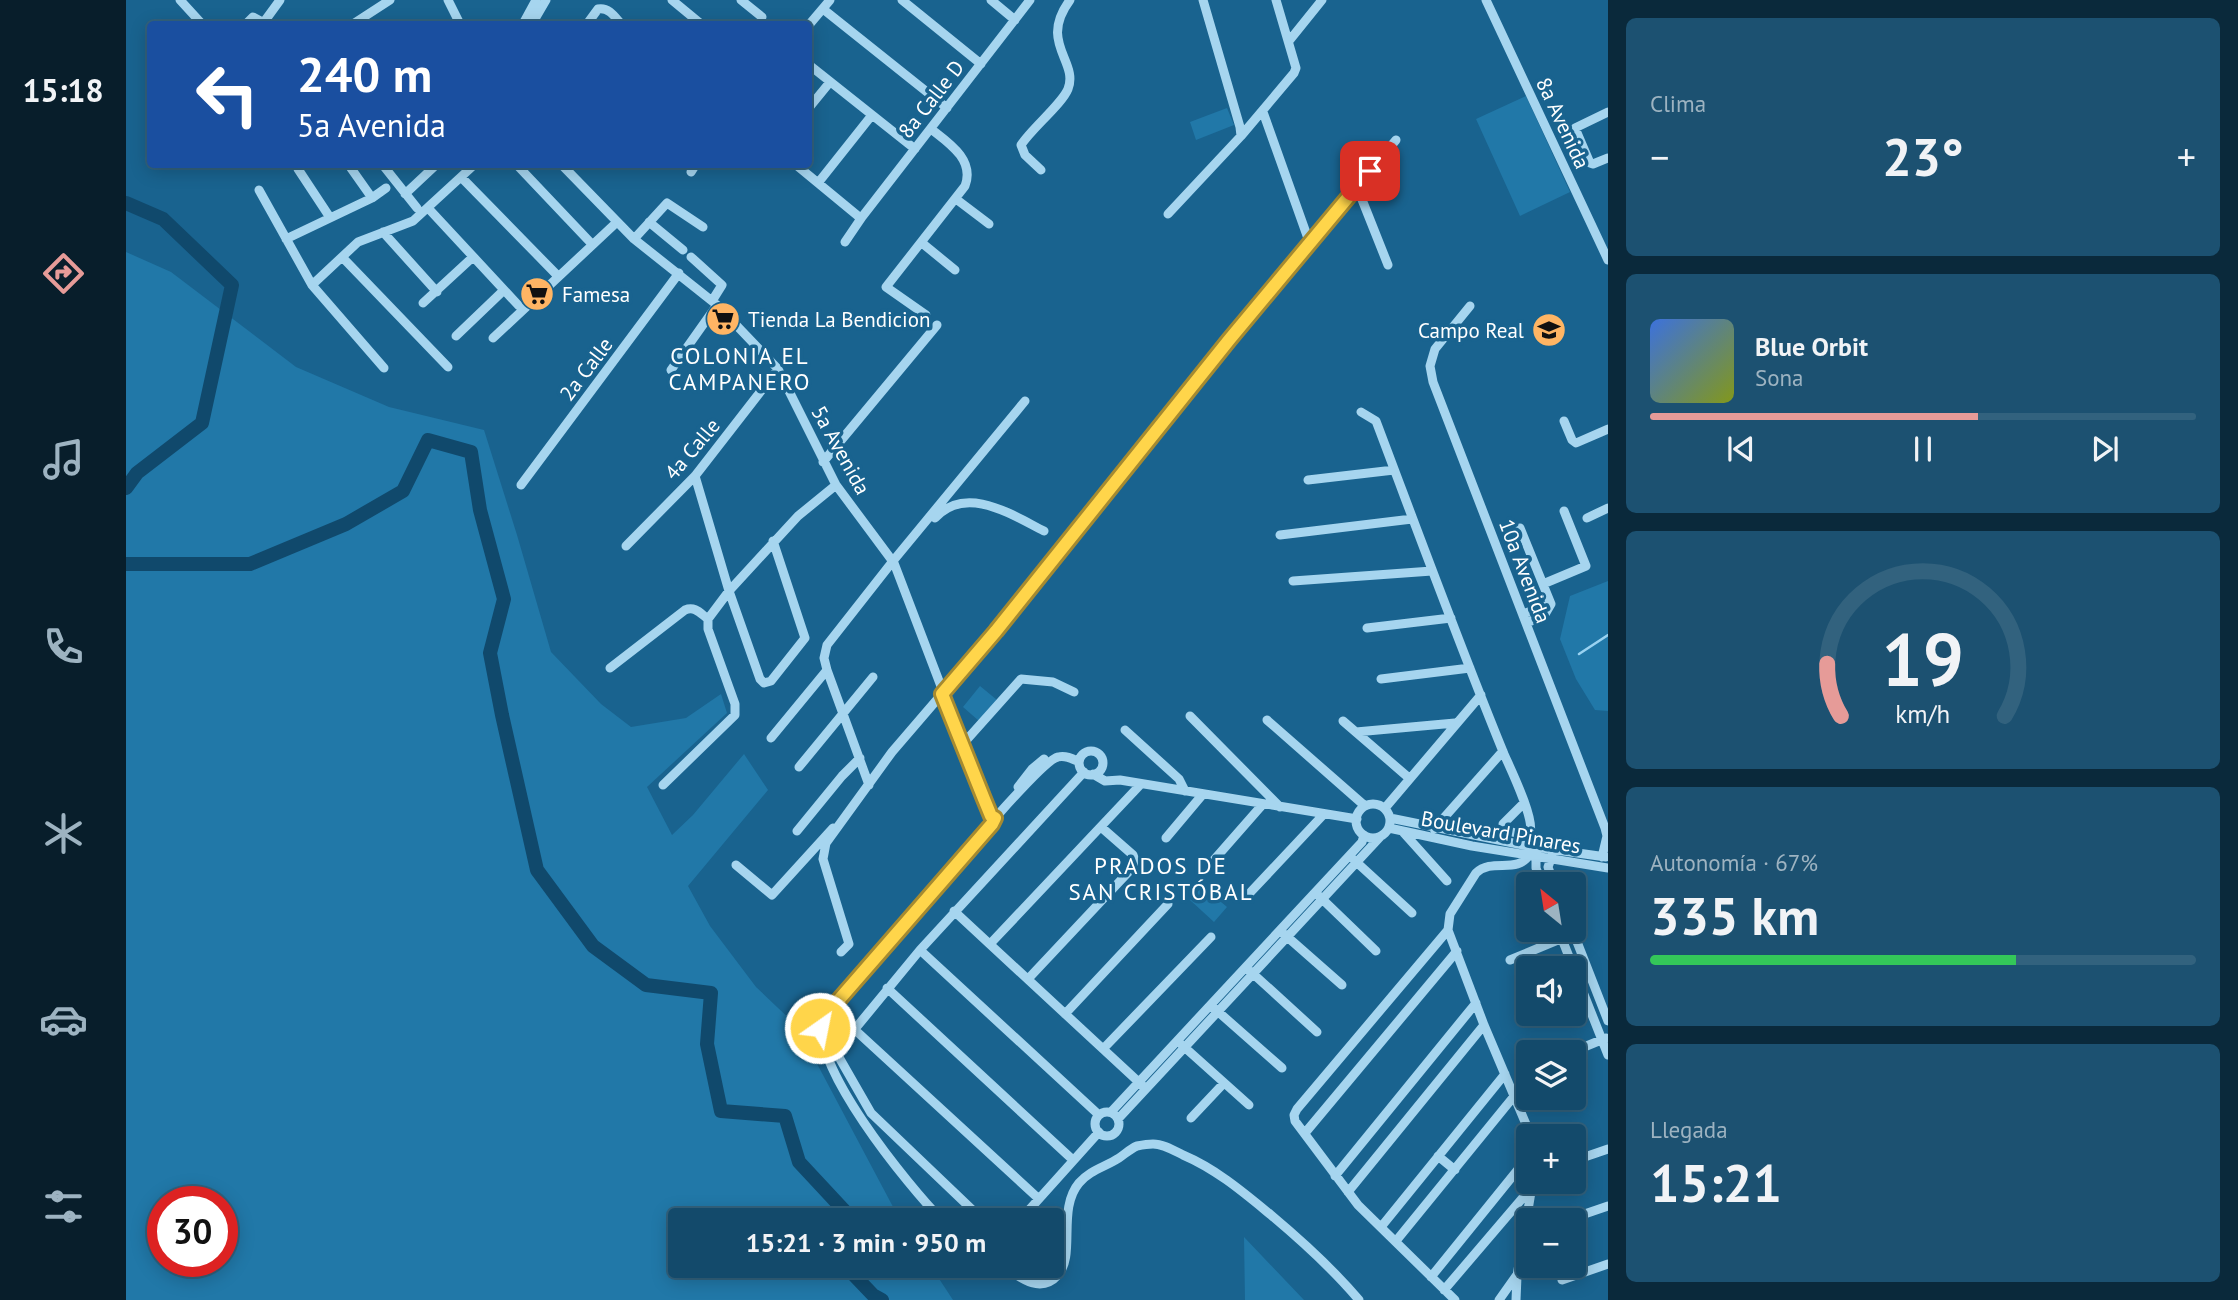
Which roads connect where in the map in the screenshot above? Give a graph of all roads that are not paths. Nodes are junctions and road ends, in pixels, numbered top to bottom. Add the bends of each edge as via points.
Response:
1 (180, 0) edge
2 (280, 0) edge
3 (390, 0) edge
4 (448, 0) edge
5 (536, 0) edge
6 (546, 0) edge
7 (673, 0) edge
8 (741, 0) edge
9 (830, 0) edge
10 (902, 0) edge
11 (991, 0) edge
12 (1030, 0) edge
13 (1203, 0) edge
14 (1276, 0) edge
15 (1287, 0) edge
16 (1322, 0) edge
17 (1486, 0) edge
18 (1069, 2) edge
19 (823, 9) junction
20 (1278, 10) junction
21 (762, 17) dead end
22 (1015, 20) junction
23 (199, 21) edge
24 (266, 21) edge
25 (358, 21) edge
26 (458, 21) edge
27 (525, 21) edge
28 (534, 21) edge
29 (590, 21) edge
30 (618, 21) edge
31 (698, 21) edge
32 (812, 21) edge
33 (1289, 41) junction
34 (981, 64) junction
35 (812, 67) edge
36 (830, 82) junction
37 (812, 104) edge
38 (947, 108) junction
39 (1263, 112) junction
40 (1608, 112) edge
41 (872, 115) junction
42 (931, 129) junction
43 (1241, 136) junction
44 (1396, 140) dead end
45 (915, 149) junction
46 (1608, 158) edge
47 (351, 168) edge
48 (385, 168) edge
49 (433, 168) edge
50 (471, 168) edge
51 (520, 168) edge
52 (565, 168) edge
53 (800, 168) edge
54 (298, 169) dead end
55 (1041, 170) dead end
56 (461, 177) junction
57 (818, 183) junction
58 (1357, 187) junction
59 (386, 188) dead end
60 (259, 190) dead end
61 (405, 194) junction
62 (372, 198) junction
63 (956, 199) junction
64 (417, 208) dead end
65 (428, 208) junction
66 (1168, 214) dead end
67 (329, 216) junction
68 (860, 217) junction
69 (617, 222) junction
70 (649, 222) junction
71 (989, 224) dead end
72 (703, 227) dead end
73 (383, 232) junction
74 (286, 239) junction
75 (634, 239) junction
76 (589, 241) dead end
77 (845, 242) dead end
78 (922, 243) junction
79 (1310, 244) junction
80 (342, 257) junction
81 (473, 257) junction
82 (1608, 260) edge
83 (1388, 265) dead end
84 (955, 270) dead end
85 (555, 273) dead end
86 (679, 273) junction
87 (312, 285) junction
88 (504, 290) junction
89 (437, 292) junction
90 (423, 303) dead end
91 (714, 303) junction
92 (519, 306) dead end
93 (1470, 306) dead end
94 (926, 315) dead end
95 (937, 325) dead end
96 (456, 336) dead end
97 (493, 338) dead end
98 (384, 368) dead end
99 (448, 368) dead end
100 (778, 369) junction
101 (671, 370) dead end
102 (1025, 401) dead end
103 (1361, 412) dead end
104 (1564, 421) dead end
105 (1608, 429) edge
106 (823, 462) junction
107 (1394, 470) junction
108 (695, 476) junction
109 (1308, 480) dead end
110 (521, 485) dead end
111 (836, 485) junction
112 (1608, 508) edge
113 (1564, 511) dead end
114 (1587, 518) dead end
115 (1412, 519) junction
116 (1520, 528) dead end
117 (1044, 531) dead end
118 (1280, 535) dead end
119 (773, 541) junction
120 (626, 546) dead end
121 (893, 562) junction
122 (1432, 571) junction
123 (1293, 581) dead end
124 (1543, 584) junction
125 (729, 591) junction
126 (1451, 618) junction
127 (708, 619) junction
128 (1525, 619) junction
129 (1367, 628) dead end
130 (610, 668) dead end
131 (1470, 668) junction
132 (827, 670) junction
133 (873, 677) dead end
134 (1381, 678) dead end
135 (1074, 692) dead end
136 (942, 694) junction
137 (1481, 695) junction
138 (844, 712) junction
139 (1191, 716) dead end
140 (1267, 720) dead end
141 (1343, 721) dead end
142 (1455, 723) junction
143 (1125, 730) dead end
144 (1356, 732) junction
145 (771, 738) dead end
146 (962, 745) junction
147 (1503, 751) junction
148 (860, 758) junction
149 (1080, 760) junction
150 (1103, 766) junction
151 (799, 767) dead end
152 (1089, 773) junction
153 (1409, 778) junction
154 (1120, 780) junction
155 (1142, 784) junction
156 (663, 785) dead end
157 (869, 785) junction
158 (1185, 791) junction
159 (1203, 794) junction
160 (1524, 803) dead end
161 (1263, 804) junction
162 (1365, 806) junction
163 (1280, 807) junction
164 (1385, 808) junction
165 (1324, 814) junction
166 (845, 818) junction
167 (995, 818) junction
168 (1357, 819) junction
169 (1390, 823) junction
170 (1101, 827) junction
171 (1435, 827) junction
172 (797, 831) dead end
173 (1403, 832) junction
174 (1364, 835) junction
175 (1381, 836) junction
176 (1430, 837) junction
177 (1166, 838) dead end
178 (1533, 851) junction
179 (1552, 854) junction
180 (1605, 857) edge
181 (1353, 859) junction
182 (1213, 861) dead end
183 (736, 865) dead end
184 (1608, 868) edge
185 (1537, 872) edge
186 (1550, 872) edge
187 (1447, 880) dead end
188 (1318, 896) junction
189 (1246, 897) dead end
190 (1168, 904) dead end
191 (954, 911) junction
192 (1412, 914) dead end
193 (1448, 930) junction
194 (1283, 934) junction
195 (1210, 937) dead end
196 (1545, 942) edge
197 (1576, 942) edge
198 (990, 944) junction
199 (920, 950) junction
200 (1376, 951) dead end
201 (1457, 951) junction
202 (841, 952) dead end
203 (1510, 960) dead end
204 (1249, 971) junction
205 (1028, 979) junction
206 (1342, 985) dead end
207 (887, 988) junction
208 (1476, 1003) junction
209 (1586, 1004) edge
210 (1215, 1008) junction
211 (1065, 1014) junction
212 (1373, 1020) junction
213 (1608, 1021) edge
214 (1484, 1025) junction
215 (854, 1029) junction
216 (1317, 1032) dead end
217 (1389, 1033) junction
218 (1605, 1038) edge
219 (1181, 1045) junction
220 (1586, 1046) edge
221 (1103, 1049) junction
222 (1608, 1055) edge
223 (1282, 1068) dead end
224 (1506, 1074) junction
225 (1224, 1083) junction
226 (1143, 1086) junction
227 (1403, 1093) junction
228 (1515, 1095) junction
229 (1249, 1104) dead end
230 (1417, 1106) junction
231 (1099, 1115) junction
232 (1114, 1116) junction
233 (1191, 1118) dead end
234 (1526, 1124) edge
235 (1099, 1132) junction
236 (1306, 1133) junction
237 (1608, 1149) edge
238 (1438, 1156) junction
239 (1586, 1157) edge
240 (1073, 1160) junction
241 (1455, 1170) junction
242 (1516, 1172) edge
243 (1335, 1176) junction
244 (1348, 1192) junction
245 (1524, 1194) edge
246 (1039, 1199) junction
247 (1608, 1206) edge
248 (930, 1208) edge
249 (970, 1208) edge
250 (1031, 1208) edge
251 (1586, 1214) edge
252 (1480, 1217) junction
253 (1381, 1227) junction
254 (1495, 1229) junction
255 (1396, 1241) junction
256 (1064, 1253) edge
257 (1608, 1264) edge
258 (1431, 1277) junction
259 (1516, 1277) edge
260 (1023, 1278) edge
261 (1055, 1278) edge
262 (1517, 1278) edge
263 (1562, 1280) dead end
264 (1444, 1290) junction
265 (1359, 1300) edge
266 (1455, 1300) edge
267 (1499, 1300) edge
268 (1516, 1300) edge

1 - 23 street
2 - 24 street
3 - 25 street
4 - 26 street
5 - 27 street
6 - 28 street
7 - 31 street
8 - 21 street
9 - 19 street
10 - 34 street
11 - 22 street
12 - 22 street, 8a Calle D
13 - 43 street
14 - 20 street
15 - 20 street
16 - 33 street
17 - 82 street, 8a Avenida
18 - 55 street via 1056,33 1069,76 1068,90 1021,145
19 - 32 street
19 - 38 street
20 - 33 street
22 - 34 street, 8a Calle D
29 - 30 street via 601,8
33 - 39 street via 1296,68
34 - 38 street, 8a Calle D
35 - 36 street
36 - 37 street
36 - 41 street
38 - 42 street, 8a Calle D
39 - 43 street
39 - 79 street
40 - 46 street via 1575,128 1590,163
41 - 45 street
41 - 57 street
42 - 45 street, 8a Calle D
42 - 63 street via 956,148 966,165 969,177
43 - 66 street
44 - 58 street
45 - 68 street, 8a Calle D
47 - 62 street
48 - 61 street
49 - 61 street
50 - 56 street
51 - 76 street
52 - 69 street, 5a Avenida
53 - 57 street
54 - 67 street
56 - 65 street
56 - 85 street
57 - 68 street
58 - 79 street
58 - 83 street
59 - 62 street
60 - 74 street
61 - 64 street
62 - 67 street
63 - 71 street
63 - 78 street
65 - 73 street via 413,221
65 - 81 street
67 - 74 street
68 - 77 street, 8a Calle D
69 - 75 street, 5a Avenida
69 - 97 street
70 - 72 street via 667,203
70 - 75 street
70 - 91 street via 722,285
73 - 80 street via 358,242
73 - 89 street
74 - 87 street
75 - 86 street, 5a Avenida
78 - 84 street
78 - 94 street via 886,287
79 - 136 street
80 - 87 street
80 - 99 street
81 - 88 street
81 - 89 street
86 - 91 street, 5a Avenida
86 - 110 street, 2a Calle
87 - 98 street
88 - 92 street
88 - 96 street
89 - 90 street
91 - 100 street, 5a Avenida
91 - 101 street
93 - 128 street, 10a Avenida via 1436,349 1430,366
95 - 106 street
100 - 106 street, 5a Avenida
100 - 108 street, 4a Calle
102 - 121 street
103 - 107 street via 1376,421
104 - 105 street via 1576,443
106 - 111 street, 5a Avenida
107 - 109 street
107 - 115 street
108 - 120 street, 4a Calle
108 - 125 street
111 - 119 street
111 - 121 street, 5a Avenida
112 - 114 street
113 - 124 street via 1586,566
115 - 118 street
115 - 122 street
116 - 124 street
117 - 121 street via 994,506 961,503 941,512
119 - 125 street
119 - 125 street via 805,638 771,681 760,679
121 - 132 street via 827,645
121 - 136 street, 5a Avenida
122 - 123 street
122 - 126 street
124 - 128 street via 1551,604
125 - 127 street
126 - 129 street
126 - 131 street
127 - 130 street via 695,609 685,610
127 - 156 street via 735,715
128 - 180 street, 10a Avenida via 1605,828
131 - 134 street
131 - 137 street
132 - 138 street
132 - 145 street
133 - 138 street
135 - 146 street via 1054,682 1021,678
136 - 146 street, 5a Avenida
136 - 157 street
137 - 142 street
137 - 147 street
138 - 148 street
138 - 151 street
139 - 163 street
140 - 162 street
141 - 144 street
142 - 144 street
142 - 153 street
143 - 158 street via 1179,779
144 - 153 street
146 - 167 street, 5a Avenida
147 - 160 street
147 - 171 street
148 - 157 street
148 - 172 street
149 - 150 street via 1090,751 1097,752
149 - 152 street via 1080,768
149 - 167 street via 1059,751
150 - 152 street via 1099,772
150 - 154 street
152 - 154 street via 1105,781
152 - 191 street
153 - 164 street
154 - 155 street
155 - 158 street
155 - 170 street
157 - 166 street
158 - 159 street
159 - 161 street
159 - 177 street
161 - 163 street
161 - 182 street
162 - 164 street
162 - 168 street
163 - 165 street
164 - 169 street
165 - 168 street
165 - 189 street
166 - 183 street via 772,895
166 - 202 street via 826,844 823,859 849,944
167 - 248 street via 824,1017 820,1028 827,1058 847,1098
168 - 174 street
169 - 171 street, Boulevard Pinares
169 - 173 street, Boulevard Pinares
169 - 175 street
170 - 198 street
170 - 205 street via 1133,855 1136,864
171 - 176 street
171 - 178 street, Boulevard Pinares
173 - 176 street, Boulevard Pinares
173 - 187 street
174 - 175 street
174 - 181 street
175 - 181 street
176 - 178 street, Boulevard Pinares
178 - 179 street, Boulevard Pinares
178 - 185 street
178 - 193 street via 1521,864 1482,867 1450,914
179 - 180 street, Boulevard Pinares
179 - 184 street, Boulevard Pinares
179 - 186 street
181 - 188 street
181 - 192 street
188 - 194 street
188 - 200 street
190 - 211 street
191 - 198 street
191 - 199 street
193 - 201 street
193 - 212 street
194 - 204 street
194 - 206 street
195 - 221 street
196 - 203 street
197 - 213 street
198 - 205 street
199 - 207 street
199 - 231 street
201 - 208 street
201 - 217 street
204 - 210 street
204 - 216 street
205 - 211 street
207 - 215 street
207 - 240 street
208 - 214 street
208 - 227 street
209 - 218 street
210 - 219 street
210 - 223 street
211 - 221 street
212 - 217 street
212 - 236 street via 1297,1109 1295,1121
214 - 224 street
214 - 230 street
215 - 246 street
215 - 249 street via 836,1052 863,1101
217 - 236 street
218 - 220 street
218 - 222 street
219 - 225 street
219 - 226 street
221 - 226 street
224 - 228 street
224 - 238 street
225 - 229 street
225 - 233 street
226 - 232 street
227 - 230 street
227 - 243 street
228 - 234 street
228 - 241 street
230 - 244 street
231 - 232 street
231 - 235 street
232 - 235 street via 1119,1126 1116,1132
235 - 240 street
236 - 243 street
237 - 239 street
238 - 241 street
238 - 253 street
240 - 246 street
241 - 255 street
242 - 252 street
243 - 244 street
244 - 253 street
245 - 254 street
246 - 250 street
247 - 251 street
252 - 254 street
252 - 258 street
253 - 255 street
254 - 264 street
255 - 258 street
256 - 265 street via 1068,1204 1076,1187 1089,1173 1132,1149 1156,1144 1234,1185 1302,1241
257 - 263 street
258 - 264 street
259 - 267 street
260 - 261 street via 1043,1284
262 - 268 street
264 - 266 street

